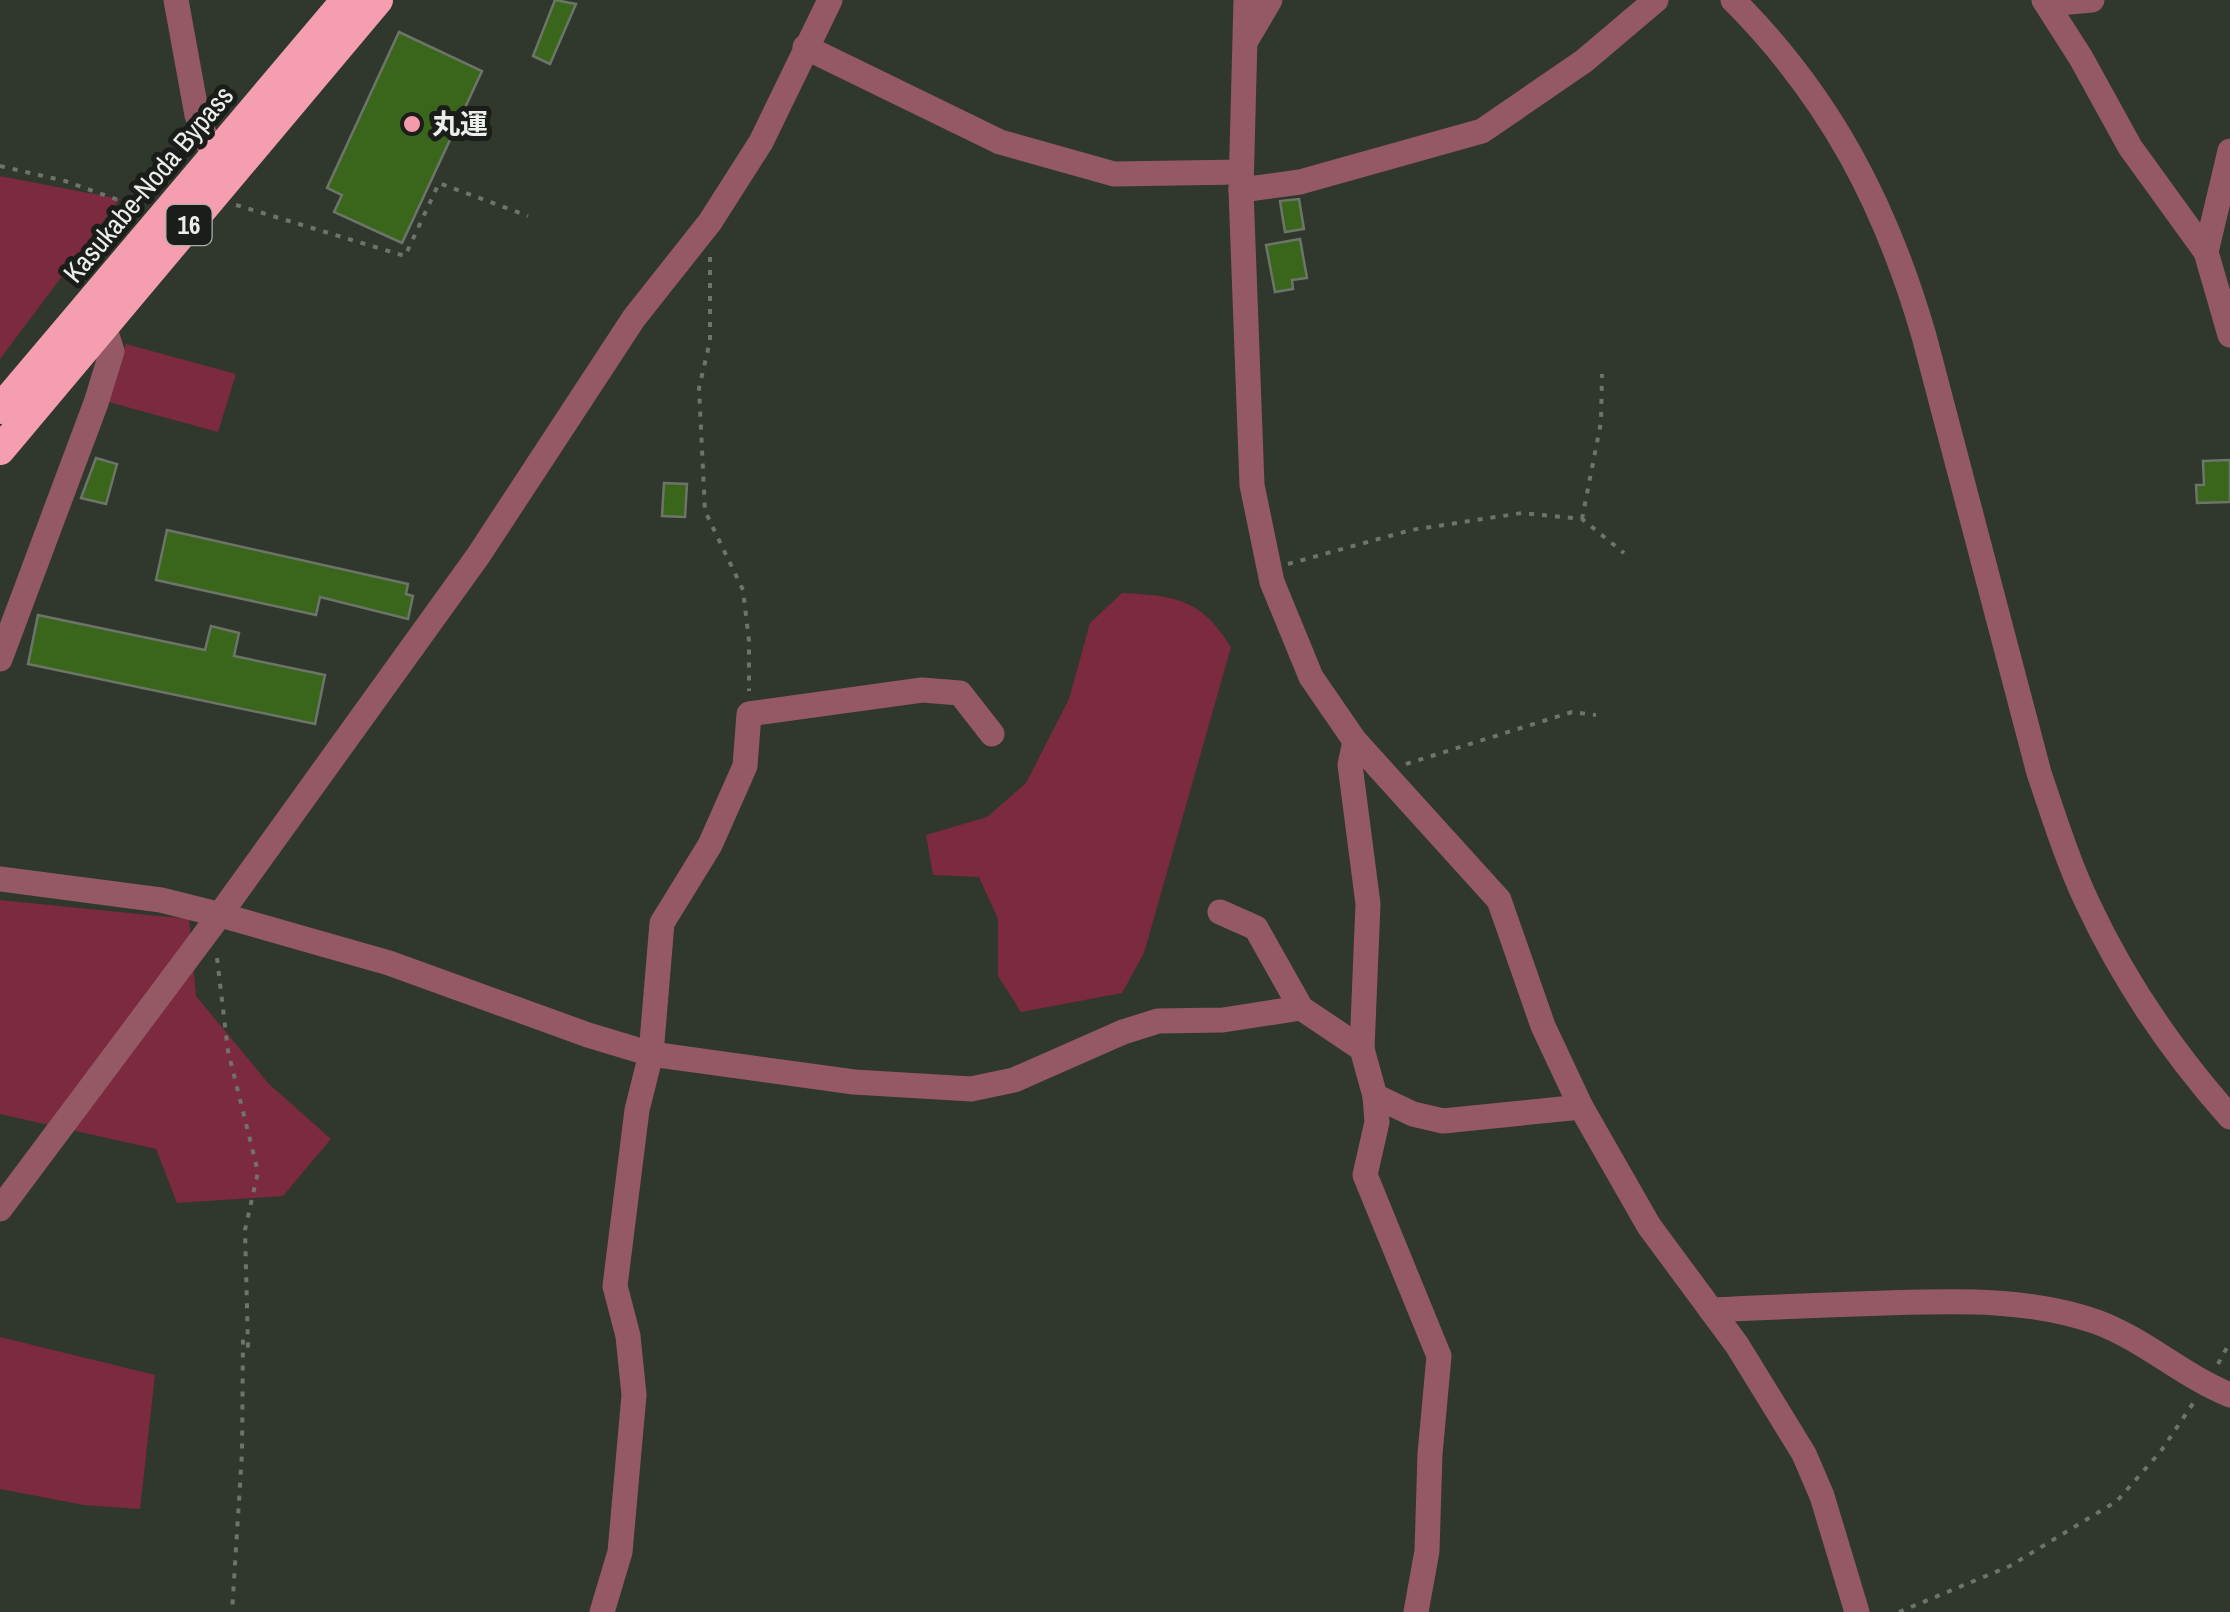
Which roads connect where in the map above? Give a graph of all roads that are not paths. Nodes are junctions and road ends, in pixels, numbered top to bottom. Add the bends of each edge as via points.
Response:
1 (176, 0) edge
2 (346, 0) edge
3 (378, 0) edge
4 (830, 0) edge
5 (1246, 0) edge
6 (1270, 0) edge
7 (1656, 0) edge
8 (1734, 0) edge
9 (2092, 0) edge
10 (2045, 2) edge
11 (1244, 43) junction
12 (805, 48) junction
13 (2230, 151) edge
14 (214, 156) junction
15 (1241, 181) junction
16 (2226, 188) edge
17 (2206, 252) junction
18 (104, 326) junction
19 (2230, 334) edge
20 (0, 410) edge
21 (0, 450) edge
22 (0, 659) edge
23 (992, 734) dead end
24 (1355, 740) junction
25 (0, 879) edge
26 (1220, 912) dead end
27 (215, 919) junction
28 (1301, 1008) junction
29 (1362, 1050) junction
30 (650, 1054) junction
31 (1375, 1096) junction
32 (1580, 1107) junction
33 (2230, 1117) edge
34 (0, 1209) edge
35 (1711, 1310) junction
36 (2218, 1390) edge
37 (602, 1612) edge
38 (1416, 1612) edge
39 (1857, 1612) edge

1 - 14 street via 197,115
2 - 14 highway, Kasukabe-Noda Bypass / 16
3 - 18 highway, Kasukabe-Noda Bypass / 16
4 - 12 street
5 - 11 street
6 - 11 street
7 - 15 street via 1584,61 1482,131 1300,182
8 - 33 street via 1817,100 1854,155 1880,211 1904,266 2061,838 2121,966
9 - 10 street
10 - 17 street via 2130,147
11 - 15 street
12 - 15 street via 1000,142 1114,174
12 - 27 street via 761,142 710,222 634,318 478,556
13 - 16 street
14 - 20 highway, Kasukabe-Noda Bypass / 16
15 - 24 street via 1252,485 1269,569 1311,677
16 - 17 street
17 - 19 street
18 - 21 highway, Kasukabe-Noda Bypass / 16
18 - 22 street via 112,351 102,386
23 - 30 street via 960,693 922,690 748,714 745,766 710,845 662,924
24 - 29 street via 1350,764 1368,904
24 - 32 street via 1499,900
25 - 27 street via 161,900
26 - 28 street via 1256,928
27 - 30 street via 389,964
27 - 34 street
28 - 29 street
28 - 30 street via 1158,1021 1014,1080 971,1089 854,1082
29 - 31 street
30 - 37 street via 615,1286 634,1395 620,1552
31 - 32 street via 1443,1121
31 - 38 street via 1366,1175 1439,1356 1427,1551
32 - 35 street via 1649,1226
35 - 36 street via 1971,1301 2057,1310 2151,1348
35 - 39 street via 1804,1454

